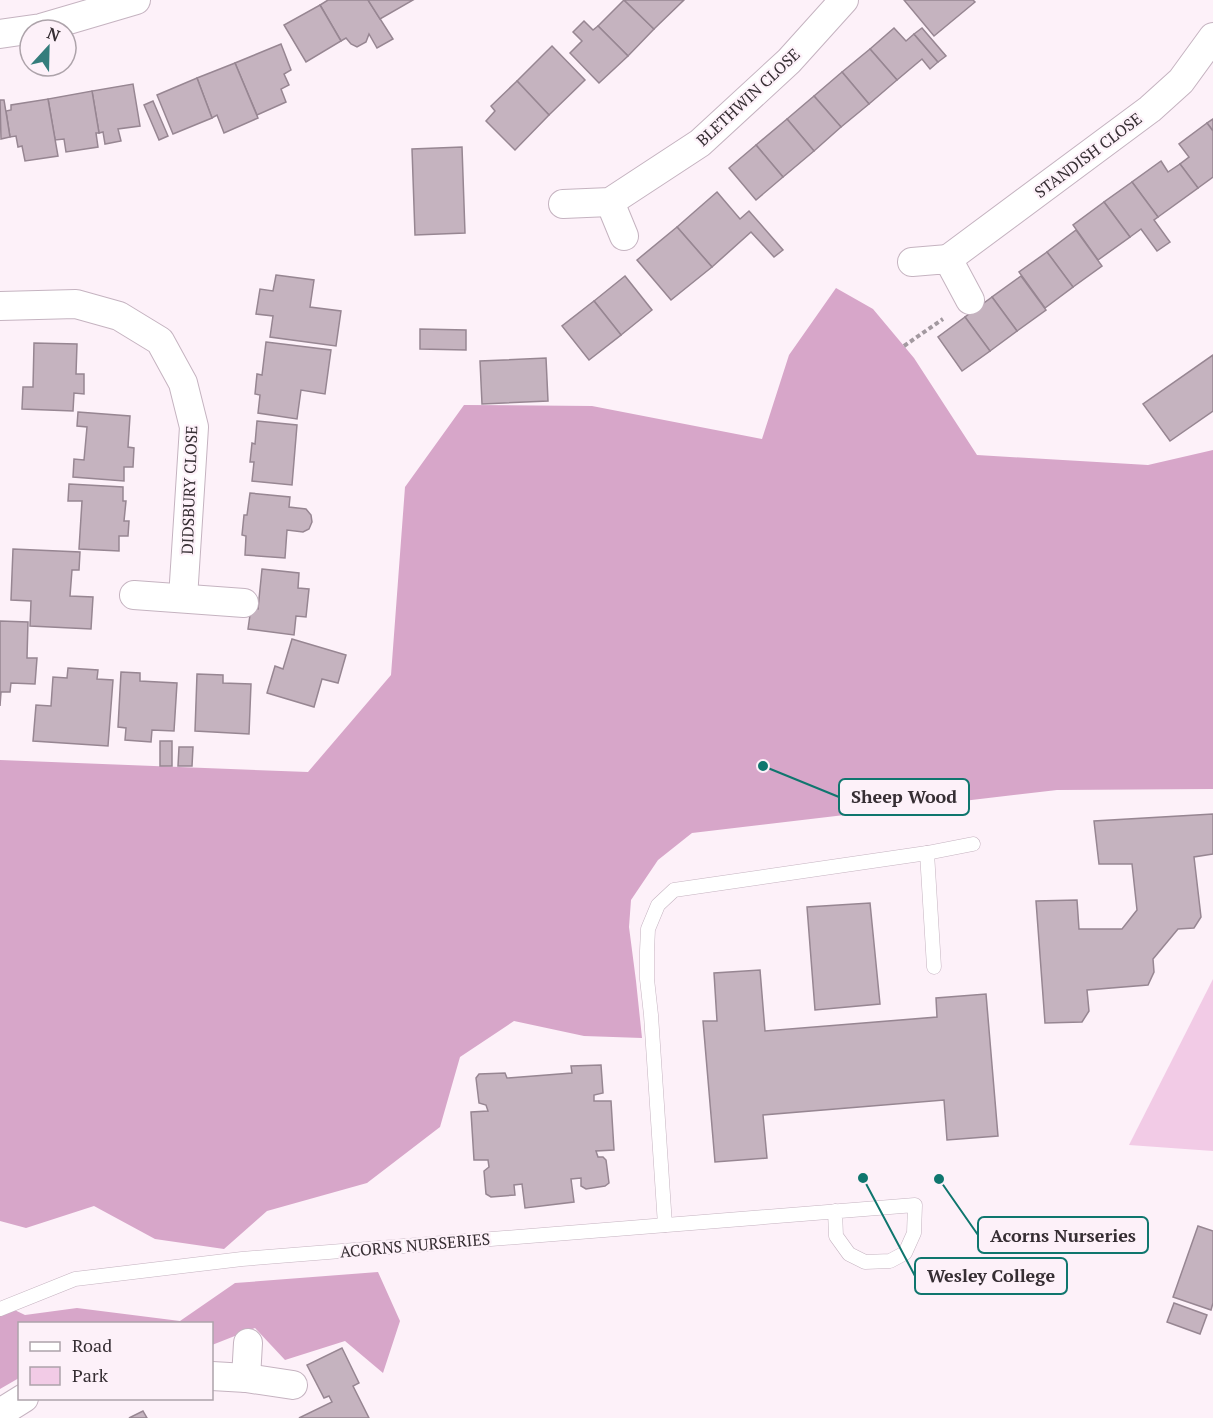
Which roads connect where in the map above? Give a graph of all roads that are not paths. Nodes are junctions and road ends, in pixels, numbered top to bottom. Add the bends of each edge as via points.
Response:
1 (136, 0) edge
2 (844, 0) edge
3 (0, 34) edge
4 (1213, 38) edge
5 (610, 202) junction
6 (563, 204) dead end
7 (624, 237) dead end
8 (948, 259) junction
9 (912, 261) dead end
10 (970, 300) road end
11 (0, 306) edge
12 (134, 595) dead end
13 (183, 598) junction
14 (244, 603) dead end
15 (973, 844) dead end
16 (927, 853) junction
17 (934, 967) dead end
18 (835, 1211) junction
19 (665, 1225) junction
20 (0, 1309) edge
21 (248, 1343) dead end
22 (213, 1376) edge
23 (246, 1378) junction
24 (293, 1385) dead end
25 (21, 1400) edge
26 (0, 1413) edge

1 - 3 street via 41,28
2 - 5 street, BLETHWIN CLOSE via 789,62 700,142
4 - 8 street, STANDISH CLOSE via 1181,81 1150,109
5 - 6 street
5 - 7 street
8 - 9 street
8 - 10 street
11 - 13 street, DIDSBURY CLOSE via 76,304 119,316 160,341 183,383 194,427
12 - 13 street
13 - 14 street
15 - 16 lane
16 - 17 lane
16 - 19 lane via 674,890 658,905 648,929 647,979
18 - 18 lane, ACORNS NURSERIES via 836,1236 849,1254 865,1262 890,1261 905,1253 914,1233 915,1205
18 - 19 lane, ACORNS NURSERIES
19 - 20 lane, ACORNS NURSERIES via 242,1259 75,1279
21 - 23 street
22 - 23 street
23 - 24 street
25 - 26 street

